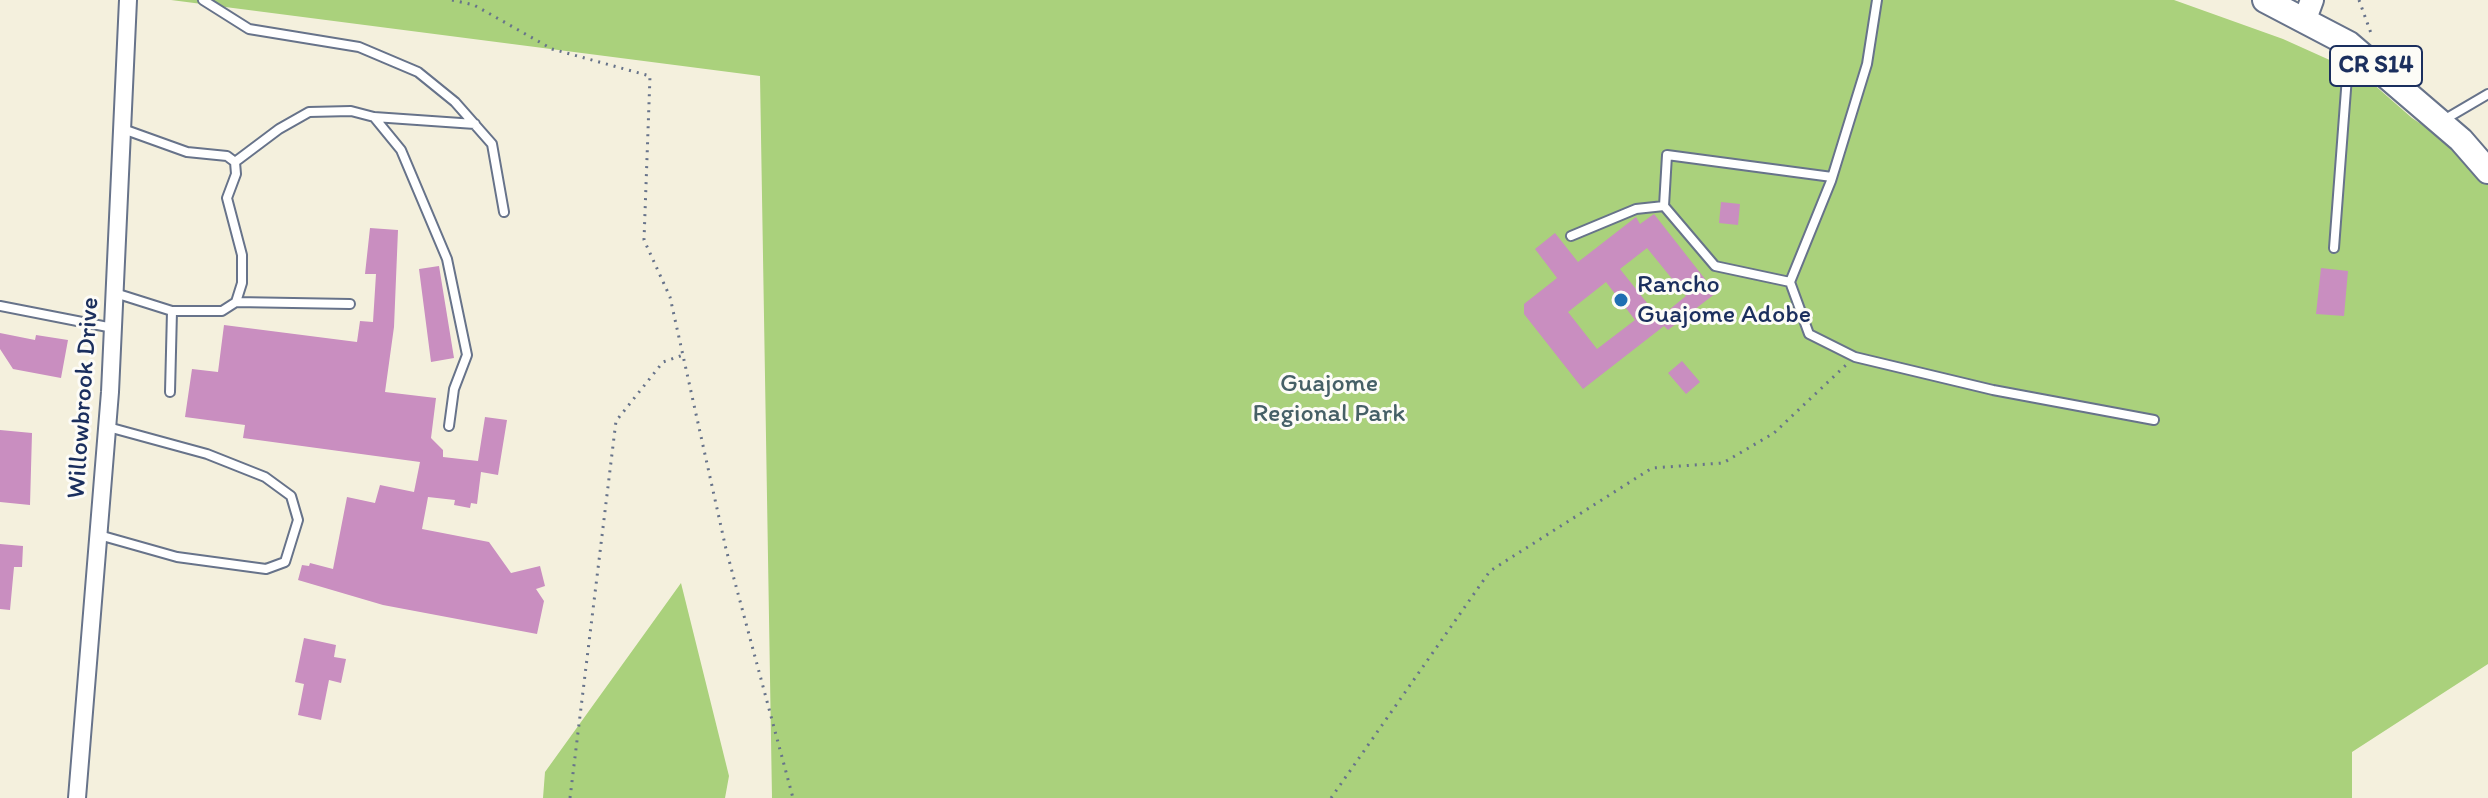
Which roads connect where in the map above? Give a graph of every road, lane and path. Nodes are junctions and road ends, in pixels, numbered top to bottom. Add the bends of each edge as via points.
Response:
1 (128, 0) edge
2 (203, 0) edge
3 (452, 0) edge
4 (1877, 0) edge
5 (2265, 0) edge
6 (2309, 10) edge
7 (2349, 44) junction
8 (2488, 94) edge
9 (374, 117) junction
10 (2441, 122) junction
11 (475, 124) junction
12 (123, 129) junction
13 (235, 162) junction
14 (2488, 171) edge
15 (1832, 177) junction
16 (1664, 206) junction
17 (504, 212) dead end
18 (1571, 236) dead end
19 (2334, 248) dead end
20 (1790, 282) junction
21 (115, 293) junction
22 (236, 302) junction
23 (350, 304) dead end
24 (0, 306) edge
25 (172, 311) junction
26 (114, 328) junction
27 (683, 355) junction
28 (1855, 357) junction
29 (170, 392) dead end
30 (2154, 420) dead end
31 (449, 426) dead end
32 (108, 427) junction
33 (99, 535) junction
34 (77, 798) edge
35 (570, 798) edge
36 (793, 798) edge
37 (1331, 798) edge

1 - 12 street, Willowbrook Drive
2 - 11 lane via 249,29 359,47 418,72
3 - 27 path via 474,5 552,49 650,76 644,240 670,297
4 - 15 lane via 1867,64
5 - 6 main road, CR S14
6 - 7 main road, CR S14
7 - 10 main road, CR S14
7 - 19 lane
8 - 10 lane
9 - 11 lane
9 - 13 lane via 351,111 309,112
9 - 31 lane via 401,150 447,259 467,355 454,389
10 - 14 main road, CR S14
11 - 17 lane via 492,144
12 - 13 lane
12 - 21 street, Willowbrook Drive
13 - 22 lane via 227,198 242,255
15 - 16 lane via 1667,155
15 - 20 lane
16 - 18 lane via 1636,209
16 - 20 lane via 1715,266
20 - 28 lane via 1809,334
21 - 25 lane
21 - 26 street, Willowbrook Drive
22 - 23 lane
22 - 25 lane via 222,311
24 - 26 lane
25 - 29 lane
26 - 32 street, Willowbrook Drive
27 - 35 path via 663,362 616,421
27 - 36 path via 726,549
28 - 30 lane
28 - 37 path via 1774,433 1723,463 1652,468 1490,571
32 - 33 street, Willowbrook Drive
32 - 33 lane via 207,454 265,477 291,496 298,520 285,562 266,569 177,557
33 - 34 street, Willowbrook Drive

